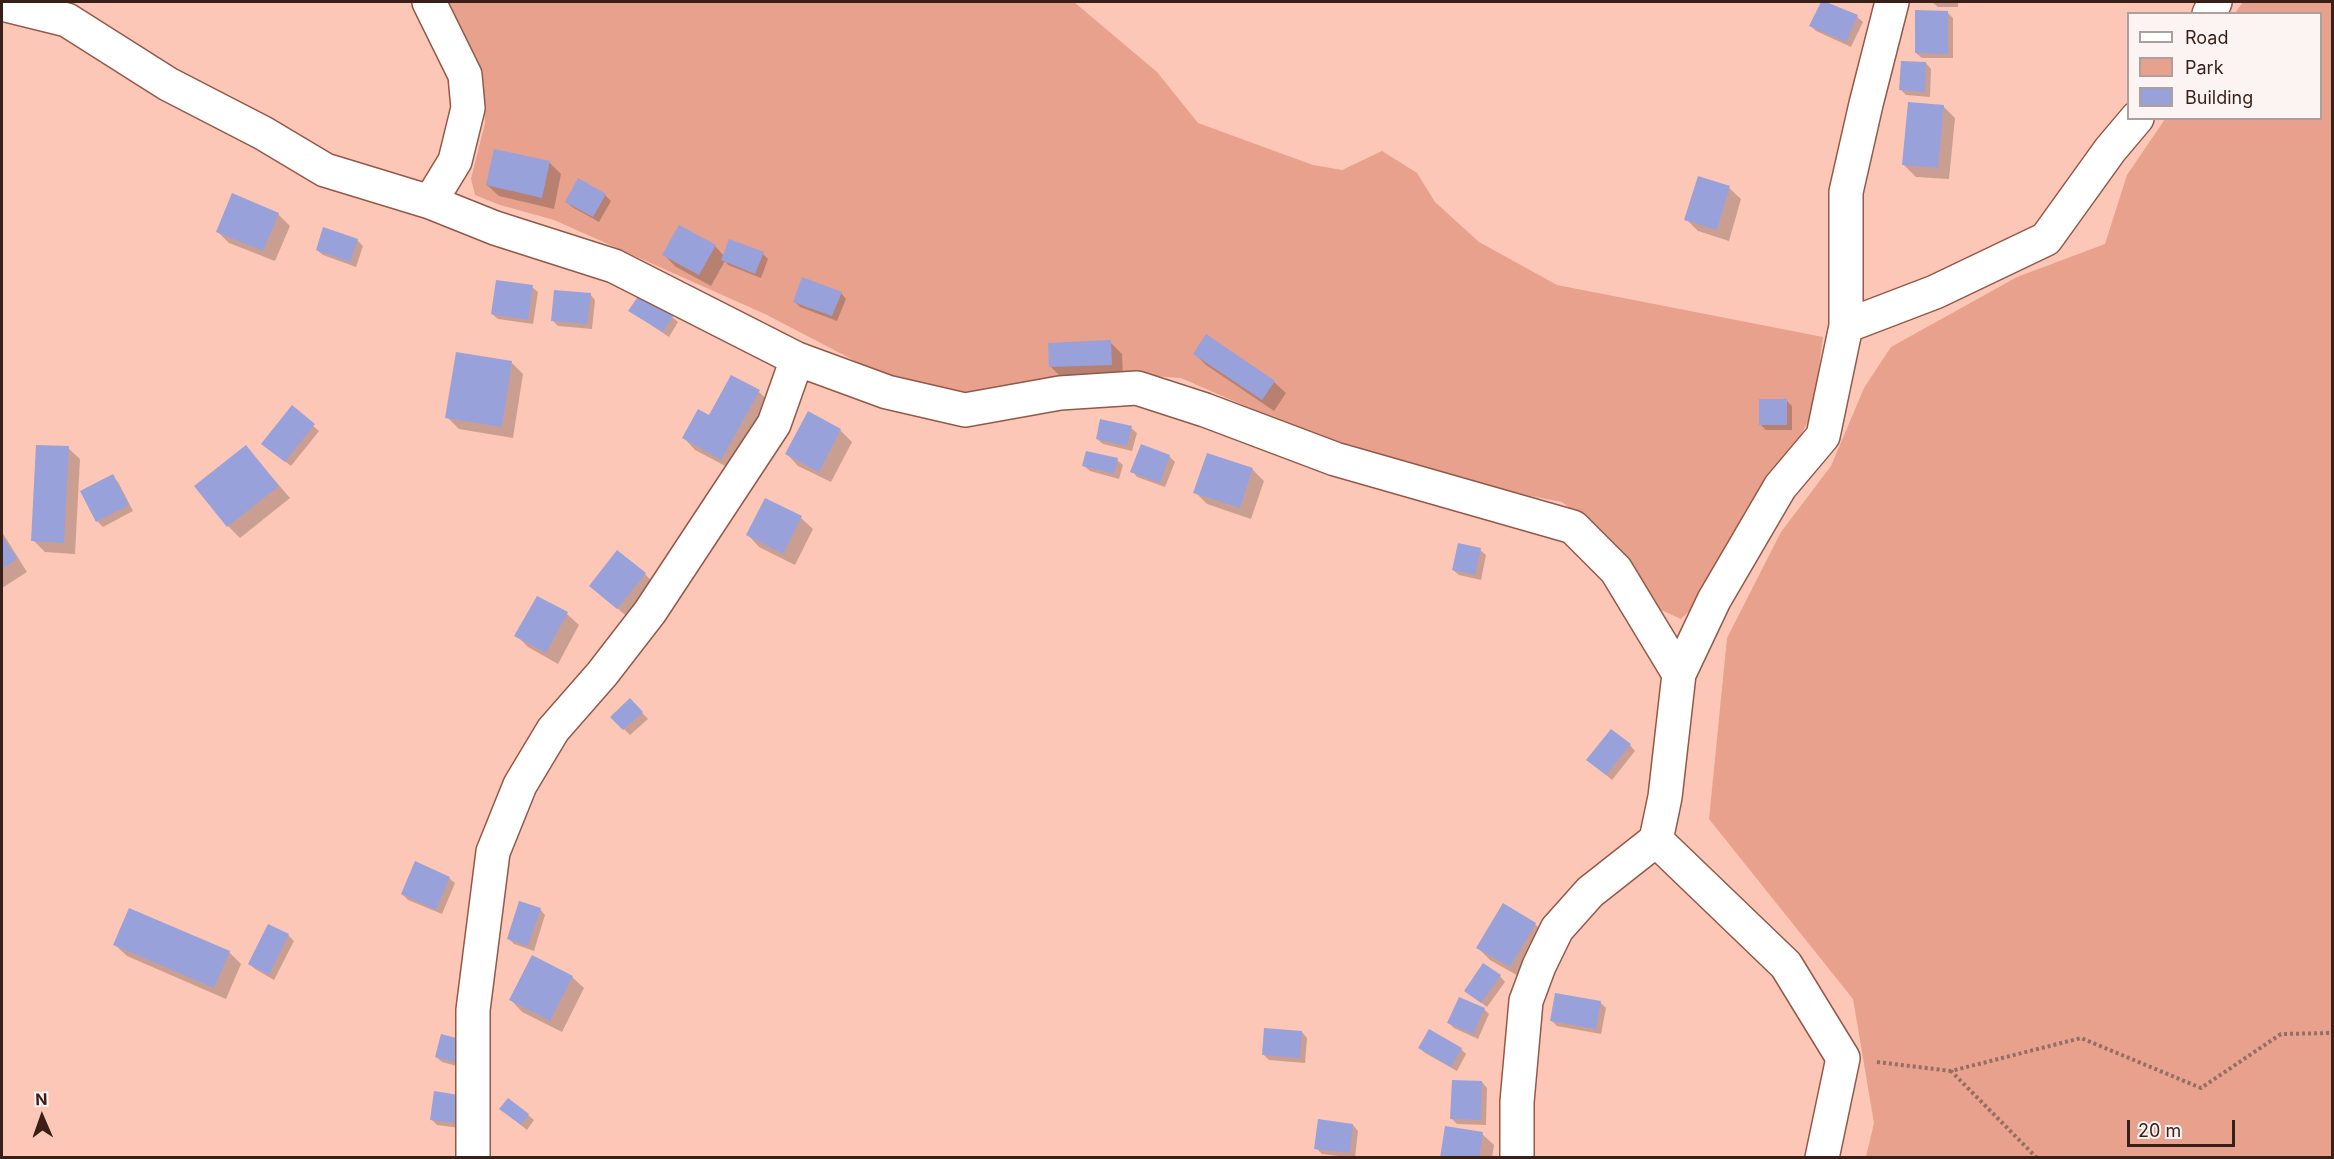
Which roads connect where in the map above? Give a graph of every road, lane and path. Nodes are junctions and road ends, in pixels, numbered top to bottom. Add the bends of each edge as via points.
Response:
1 (429, 2) edge
2 (1892, 2) edge
3 (2, 4) edge
4 (2135, 120) edge
5 (430, 202) junction
6 (1846, 326) junction
7 (797, 359) junction
8 (1678, 674) junction
9 (1656, 840) junction
10 (2332, 1033) edge
11 (1843, 1058) junction
12 (1951, 1071) junction
13 (472, 1158) edge
14 (1517, 1158) edge
15 (1822, 1158) edge
16 (2037, 1158) edge

1 - 5 street via 465,75 468,108 455,160
2 - 6 street via 1846,192
3 - 5 street via 67,20 168,84 325,170
4 - 6 street via 2046,239 1935,292
5 - 7 street via 495,228 614,266
6 - 8 street via 1823,435 1780,487 1714,600
7 - 8 street via 887,392 965,410 1060,393 1137,388 1335,459 1574,527 1616,570
7 - 13 street via 774,424 650,612 554,730 520,785 493,852 473,1010
8 - 9 street via 1665,797
9 - 11 street via 1786,965
9 - 14 street via 1590,892 1557,929 1539,966 1526,1001 1517,1102
10 - 12 path via 2281,1034 2201,1088 2081,1038
11 - 12 path
11 - 15 street
12 - 16 path

